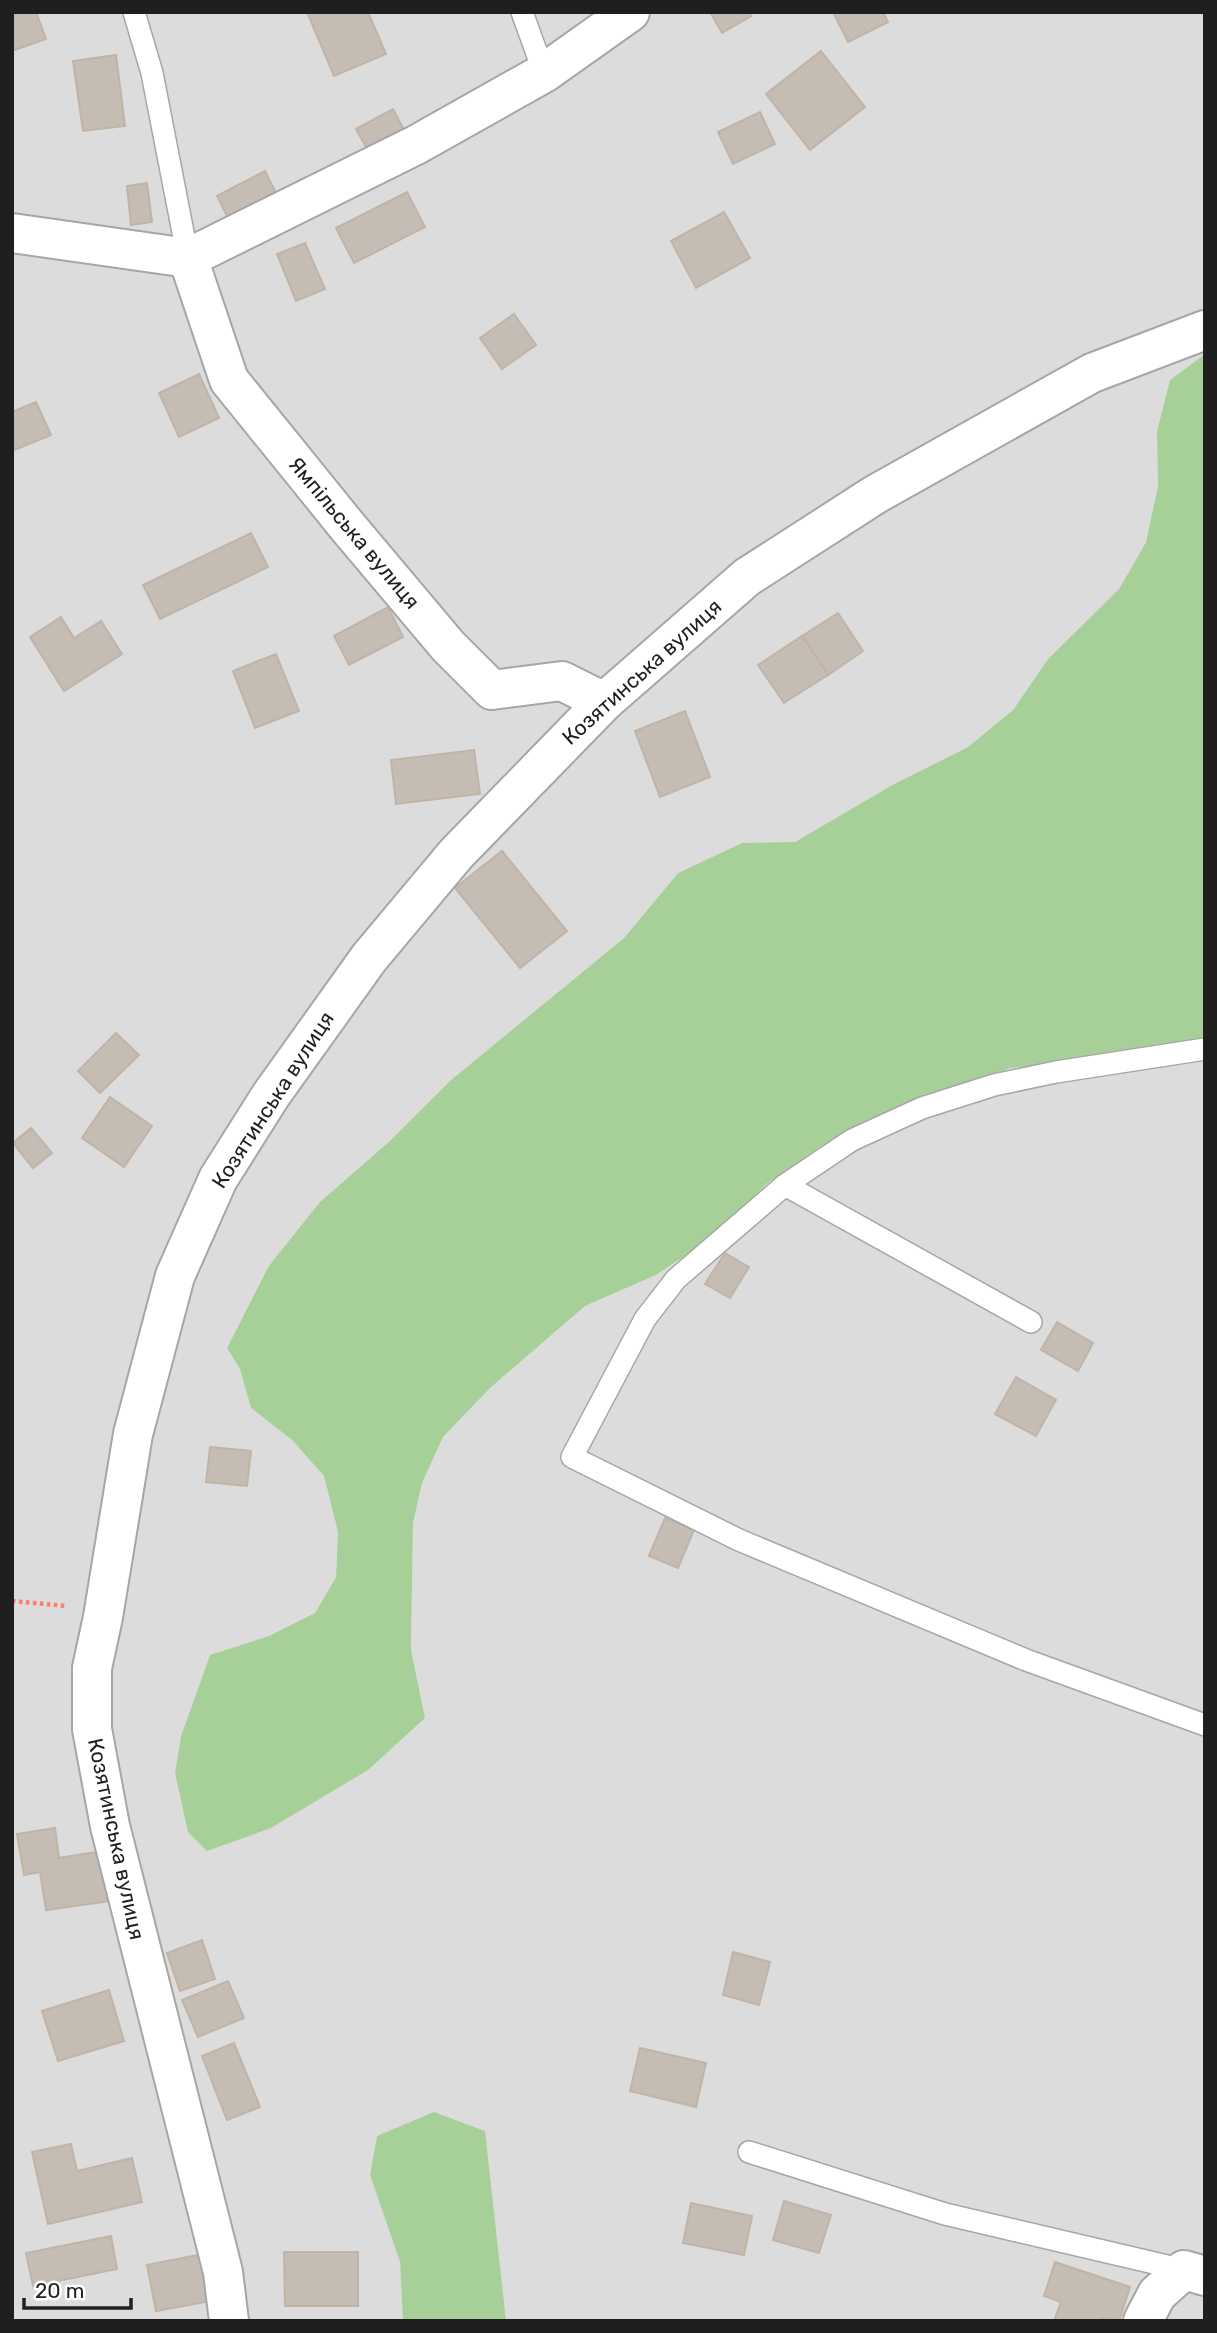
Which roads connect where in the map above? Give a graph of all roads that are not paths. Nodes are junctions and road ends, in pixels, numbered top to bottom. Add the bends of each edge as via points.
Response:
1 (134, 12) edge
2 (522, 12) edge
3 (630, 12) edge
4 (544, 73) junction
5 (12, 233) edge
6 (188, 258) junction
7 (1205, 330) edge
8 (604, 702) junction
9 (1205, 1049) edge
10 (785, 1185) junction
11 (1031, 1321) dead end
12 (1205, 1725) edge
13 (749, 2152) dead end
14 (1194, 2273) edge
15 (229, 2321) edge
16 (1143, 2321) edge

1 - 6 lane via 152,73
2 - 4 lane
3 - 4 street
4 - 6 street via 416,145
5 - 6 street
6 - 8 street, Ямпільська вулиця via 229,380 448,646 492,690 562,681
7 - 8 street, Козятинська вулиця via 1092,373 876,494 747,577
8 - 15 street, Козятинська вулиця via 456,854 369,958 271,1096 218,1179 175,1276 133,1434 92,1668 92,1728 110,1826 223,2272
9 - 10 lane via 1056,1072 958,1096 852,1140
10 - 11 lane
10 - 12 lane via 676,1279 646,1320 572,1457 739,1540 1026,1660
13 - 14 lane via 945,2214
14 - 16 street via 1157,2294

